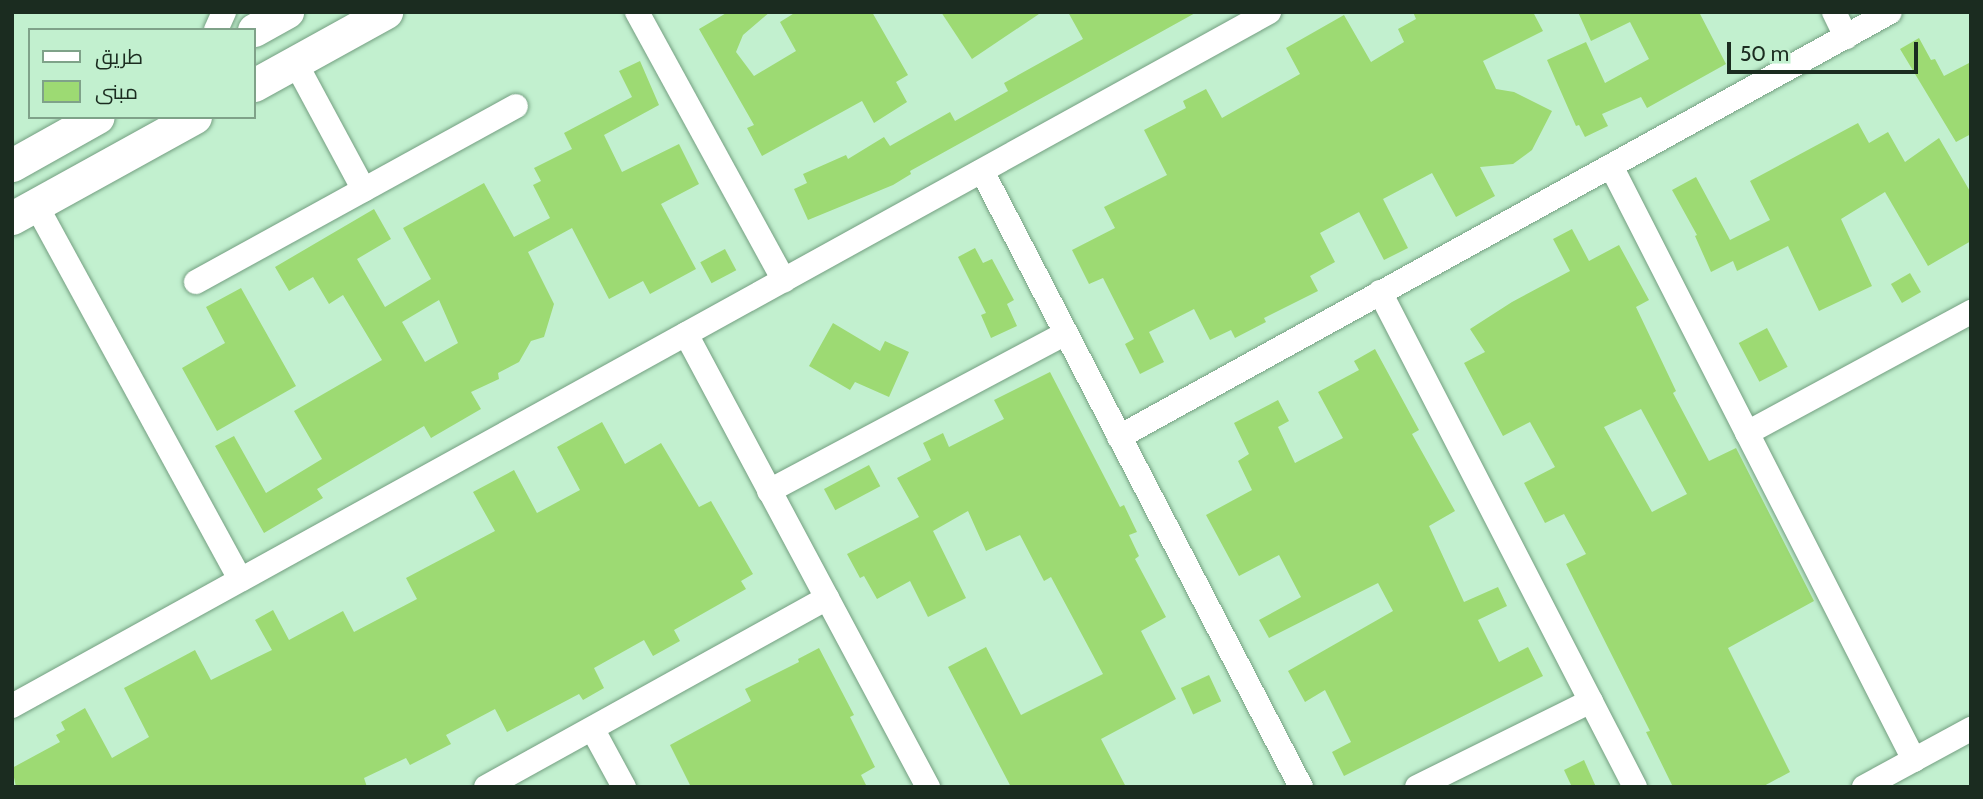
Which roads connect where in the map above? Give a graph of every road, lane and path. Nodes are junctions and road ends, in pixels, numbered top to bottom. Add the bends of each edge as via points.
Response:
1 (224, 12) edge
2 (287, 12) edge
3 (386, 12) edge
4 (637, 12) edge
5 (1269, 12) edge
6 (1834, 12) edge
7 (1890, 12) edge
8 (217, 28) edge
9 (256, 29) edge
10 (1846, 37) junction
11 (295, 62) junction
12 (256, 84) edge
13 (516, 106) dead end
14 (94, 119) edge
15 (191, 119) edge
16 (12, 165) edge
17 (1611, 166) junction
18 (982, 171) junction
19 (364, 190) junction
20 (24, 211) edge
21 (784, 280) junction
22 (196, 282) dead end
23 (1380, 292) junction
24 (1971, 312) edge
25 (1066, 333) junction
26 (686, 334) junction
27 (1747, 433) junction
28 (1119, 436) junction
29 (769, 491) junction
30 (240, 579) junction
31 (827, 598) junction
32 (1591, 701) junction
33 (12, 706) edge
34 (1971, 729) edge
35 (593, 730) junction
36 (1914, 760) junction
37 (486, 787) edge
38 (624, 787) edge
39 (929, 787) edge
40 (1301, 787) edge
41 (1417, 787) edge
42 (1635, 787) edge
43 (1864, 787) edge

1 - 8 street
2 - 9 main road
3 - 11 main road
4 - 21 street
5 - 18 street
6 - 10 street
7 - 10 street
10 - 17 street
11 - 12 main road
11 - 19 street
13 - 19 street
14 - 16 main road
15 - 20 main road
17 - 23 street
17 - 27 street
18 - 21 street
18 - 25 street
19 - 22 street
20 - 30 street
21 - 26 street
23 - 28 street
23 - 32 street
24 - 27 street
25 - 28 street
25 - 29 street
26 - 29 street
26 - 30 street
27 - 36 street
28 - 40 street
29 - 31 street
30 - 33 street
31 - 35 street
31 - 39 street
32 - 41 street
32 - 42 street
34 - 36 street
35 - 37 street
35 - 38 street
36 - 43 street

